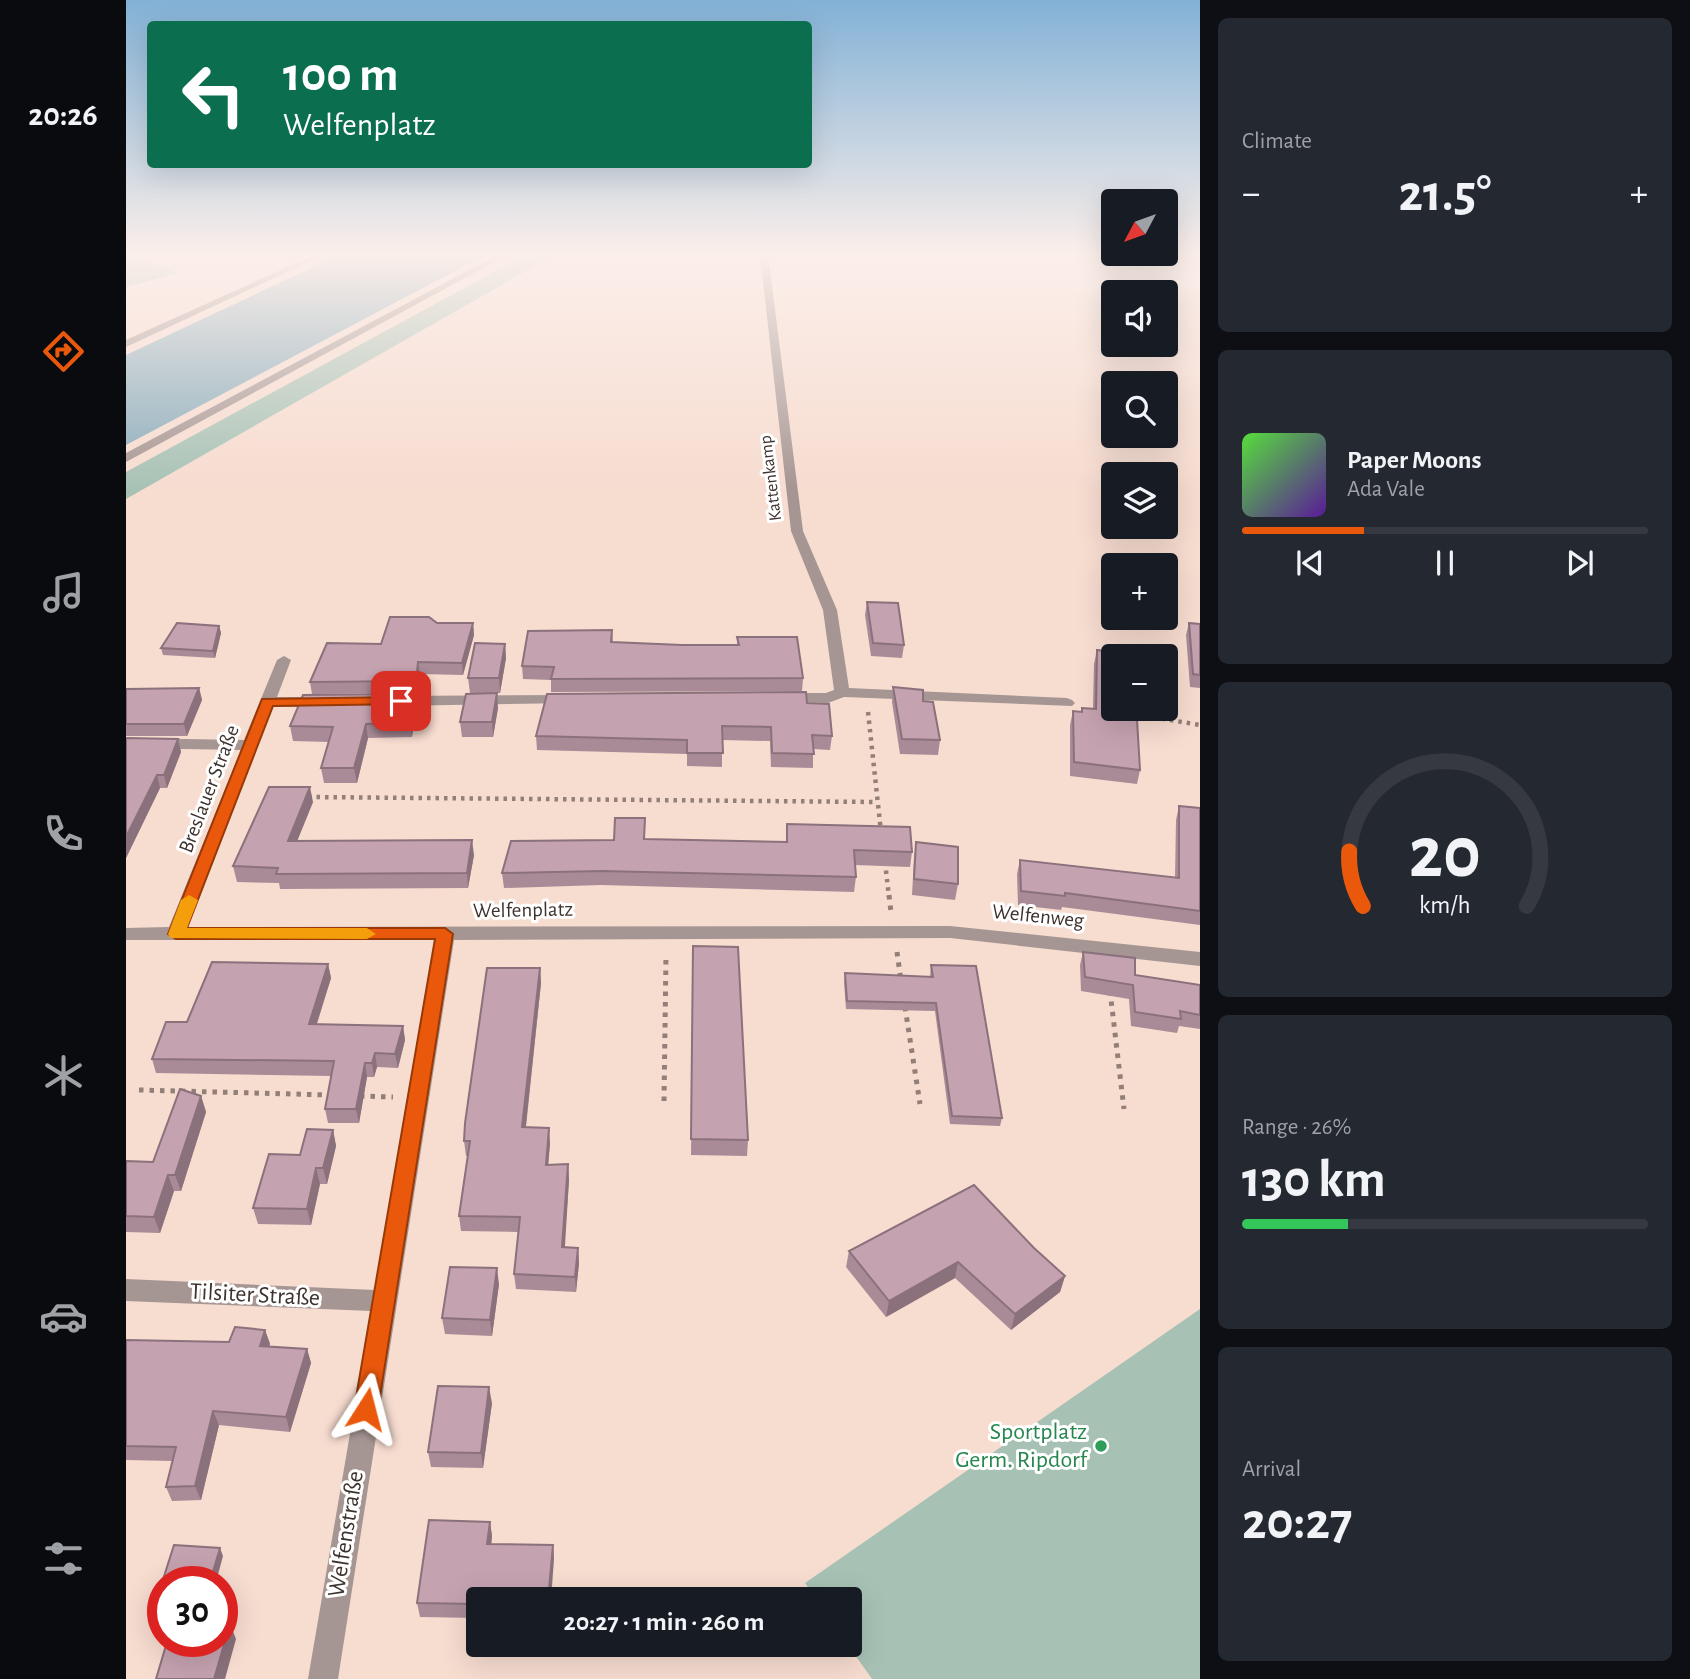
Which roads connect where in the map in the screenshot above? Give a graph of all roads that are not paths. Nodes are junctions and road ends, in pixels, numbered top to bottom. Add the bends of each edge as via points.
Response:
1 (151, 332) edge
2 (359, 332) edge
3 (773, 332) edge
4 (126, 344) edge
5 (126, 458) edge
6 (284, 660) dead end
7 (842, 692) junction
8 (774, 698) edge
9 (582, 700) edge
10 (377, 701) edge
11 (267, 702) junction
12 (336, 702) edge
13 (1067, 703) dead end
14 (126, 743) edge
15 (250, 745) junction
16 (871, 930) joint
17 (126, 934) edge
18 (176, 934) junction
19 (445, 934) junction
20 (1200, 958) edge
21 (126, 1290) edge
22 (384, 1301) junction
23 (323, 1679) edge

1 - 4 street
2 - 5 street
3 - 7 street, Kattenkamp via 797,531 830,610
6 - 11 street, Breslauer Straße
7 - 8 street via 828,698
7 - 13 street
9 - 10 street
11 - 12 street
11 - 15 street, Breslauer Straße
14 - 15 street
15 - 18 street, Breslauer Straße
16 - 19 street, Welfenplatz
16 - 20 street, Welfenweg via 974,933
17 - 18 street, Welfenplatz
18 - 19 street, Welfenplatz
19 - 22 street, Welfenstraße
21 - 22 street, Tilsiter Straße
22 - 23 street, Welfenstraße

